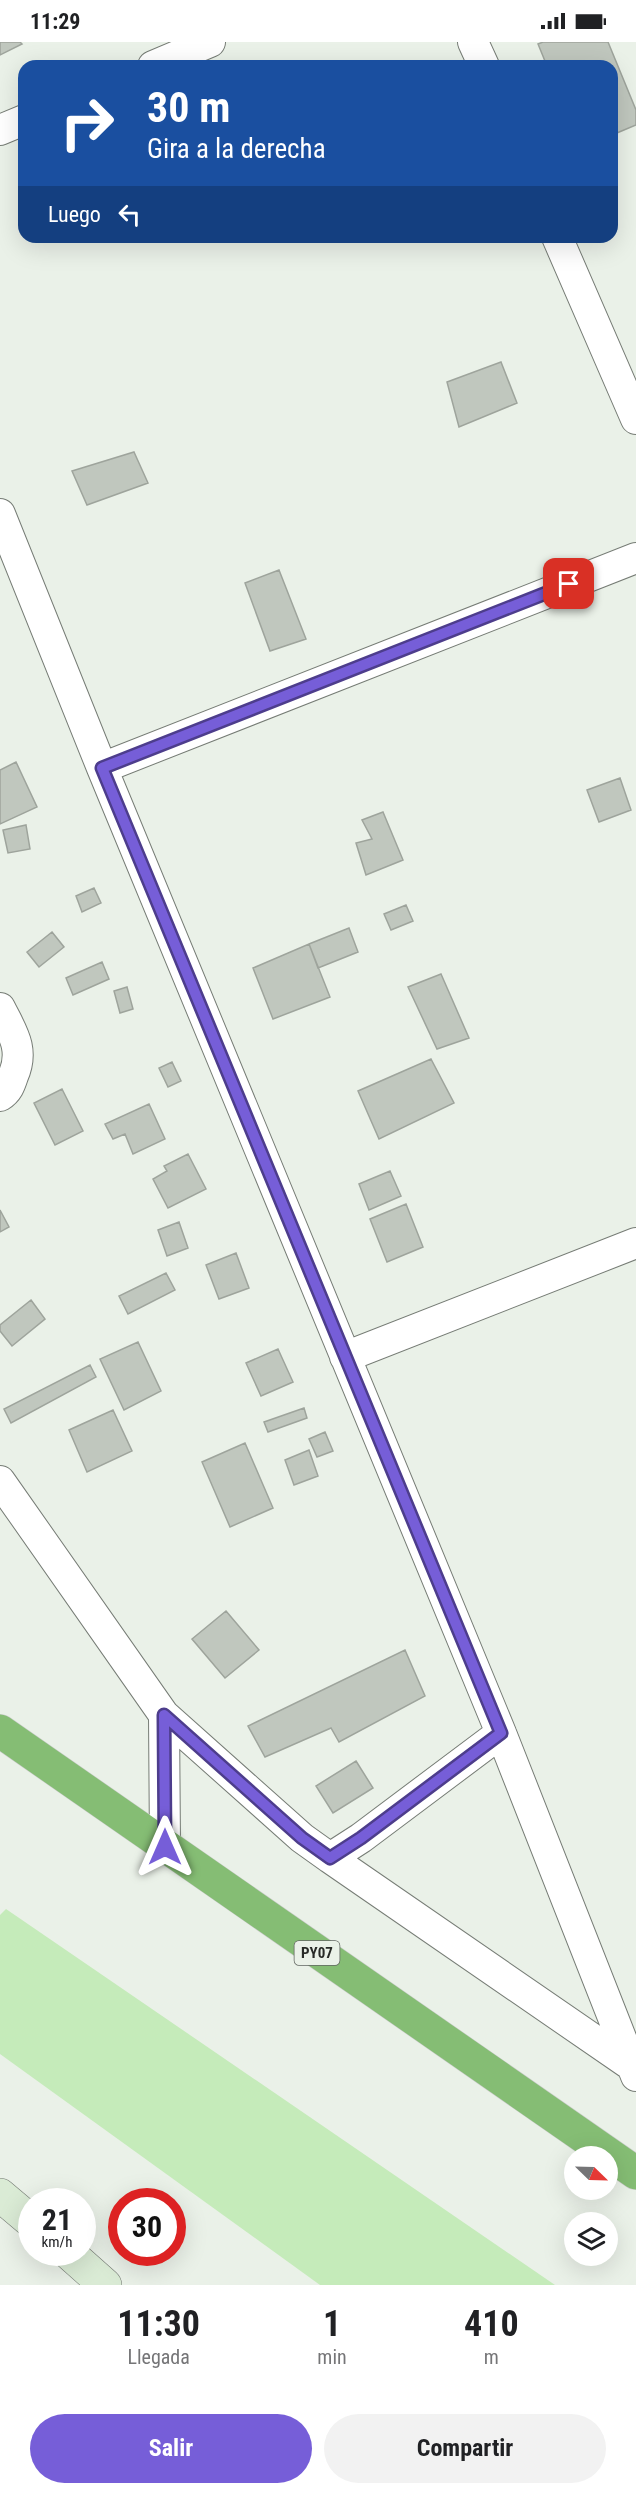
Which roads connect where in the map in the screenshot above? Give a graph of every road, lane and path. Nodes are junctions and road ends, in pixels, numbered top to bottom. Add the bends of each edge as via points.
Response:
1 (210, 42) edge
2 (473, 42) edge
3 (167, 60) edge
4 (480, 60) edge
5 (18, 122) edge
6 (0, 130) edge
7 (560, 243) edge
8 (636, 419) edge
9 (0, 514) edge
10 (636, 558) edge
11 (102, 768) junction
12 (0, 1008) edge
13 (0, 1096) edge
14 (636, 1244) edge
15 (345, 1357) junction
16 (0, 1481) edge
17 (164, 1715) junction
18 (0, 1731) edge
19 (501, 1733) junction
20 (165, 1847) junction
21 (330, 1858) junction
22 (634, 2071) edge
23 (636, 2173) edge
24 (0, 2195) edge
25 (18, 2210) edge
26 (84, 2266) edge
27 (105, 2285) edge

1 - 3 street
2 - 4 street
5 - 6 street
7 - 8 street
9 - 11 street
10 - 11 street
11 - 15 street
12 - 13 street via 19,1046 17,1068 6,1092
14 - 15 street
15 - 19 street
16 - 17 street
17 - 20 street
17 - 21 street via 302,1838
18 - 20 highway, PY07
19 - 21 street
19 - 22 street
20 - 23 highway, PY07
21 - 22 street
24 - 25 street
26 - 27 street

